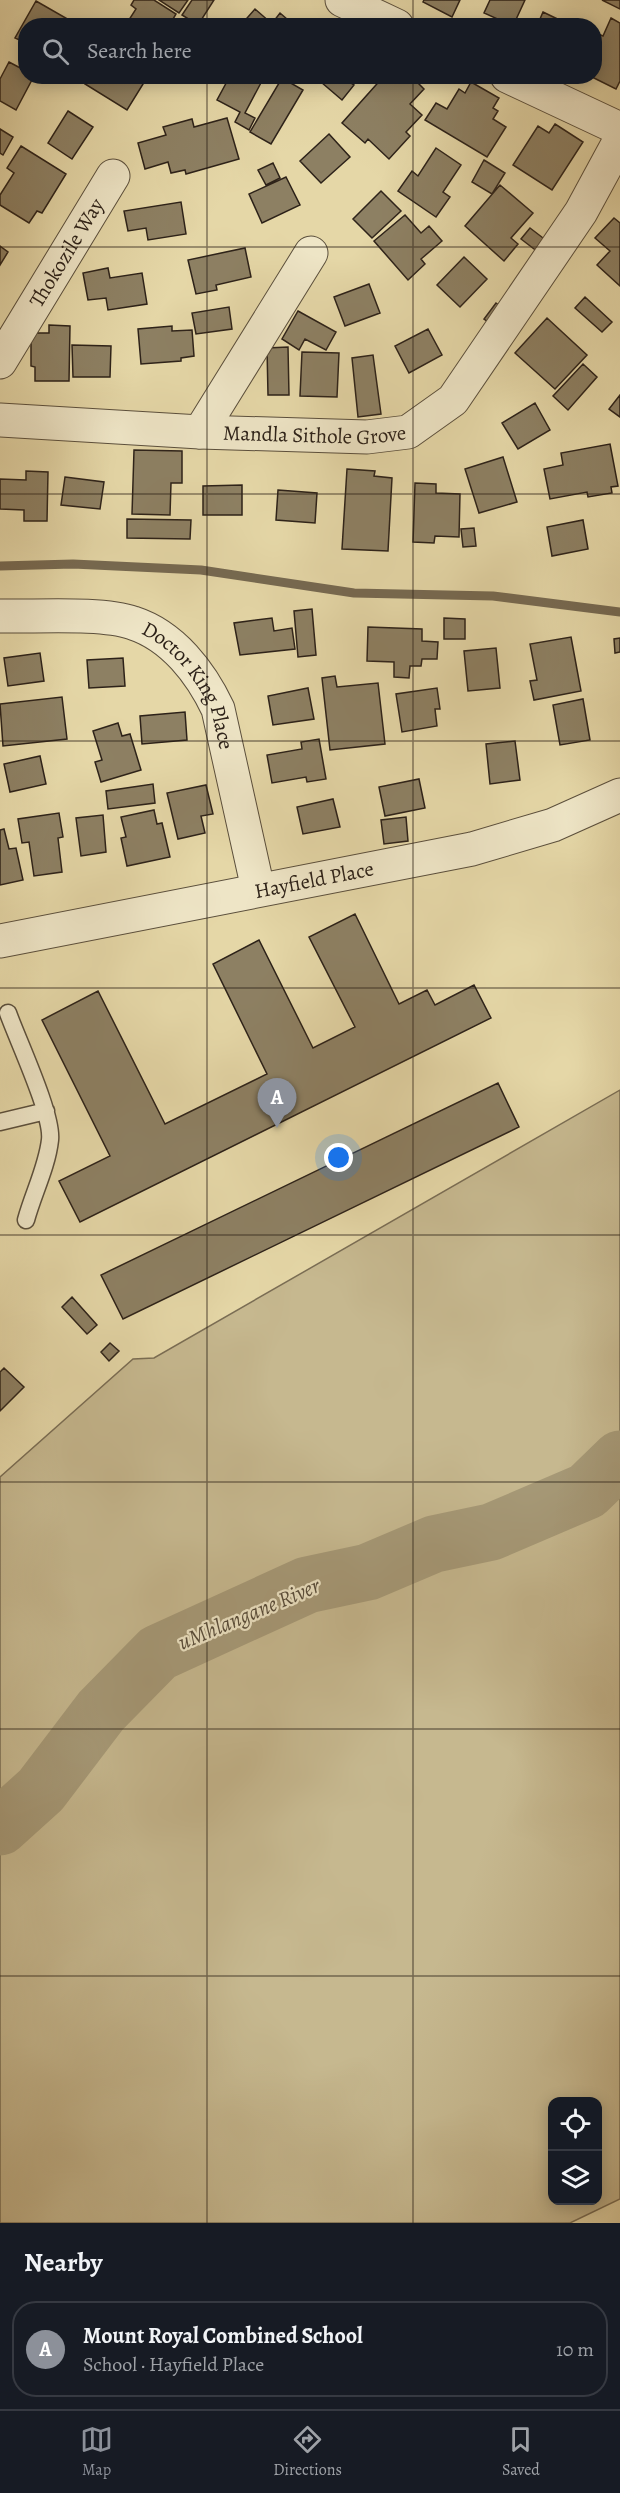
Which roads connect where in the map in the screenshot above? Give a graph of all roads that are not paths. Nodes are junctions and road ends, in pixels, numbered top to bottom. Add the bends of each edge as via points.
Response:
1 (342, 0) edge
2 (380, 18) edge
3 (524, 84) edge
4 (620, 129) edge
5 (620, 140) edge
6 (113, 176) dead end
7 (311, 253) dead end
8 (0, 362) edge
9 (0, 420) edge
10 (200, 432) junction
11 (0, 616) edge
12 (620, 795) edge
13 (258, 889) junction
14 (0, 941) edge
15 (8, 1014) dead end
16 (46, 1111) junction
17 (0, 1122) edge
18 (26, 1220) dead end

1 - 2 street
3 - 4 street
5 - 10 street, Mandla Sithole Grove via 581,212 453,400 408,432 367,437
6 - 8 street, Thokozile Way
7 - 10 street
9 - 10 street, Mandla Sithole Grove
11 - 13 street, Doctor King Place via 132,622 166,639 191,665 219,709
12 - 13 street, Hayfield Place via 553,825 472,849
13 - 14 street, Hayfield Place
15 - 16 lane
16 - 17 lane
16 - 18 lane via 51,1139

